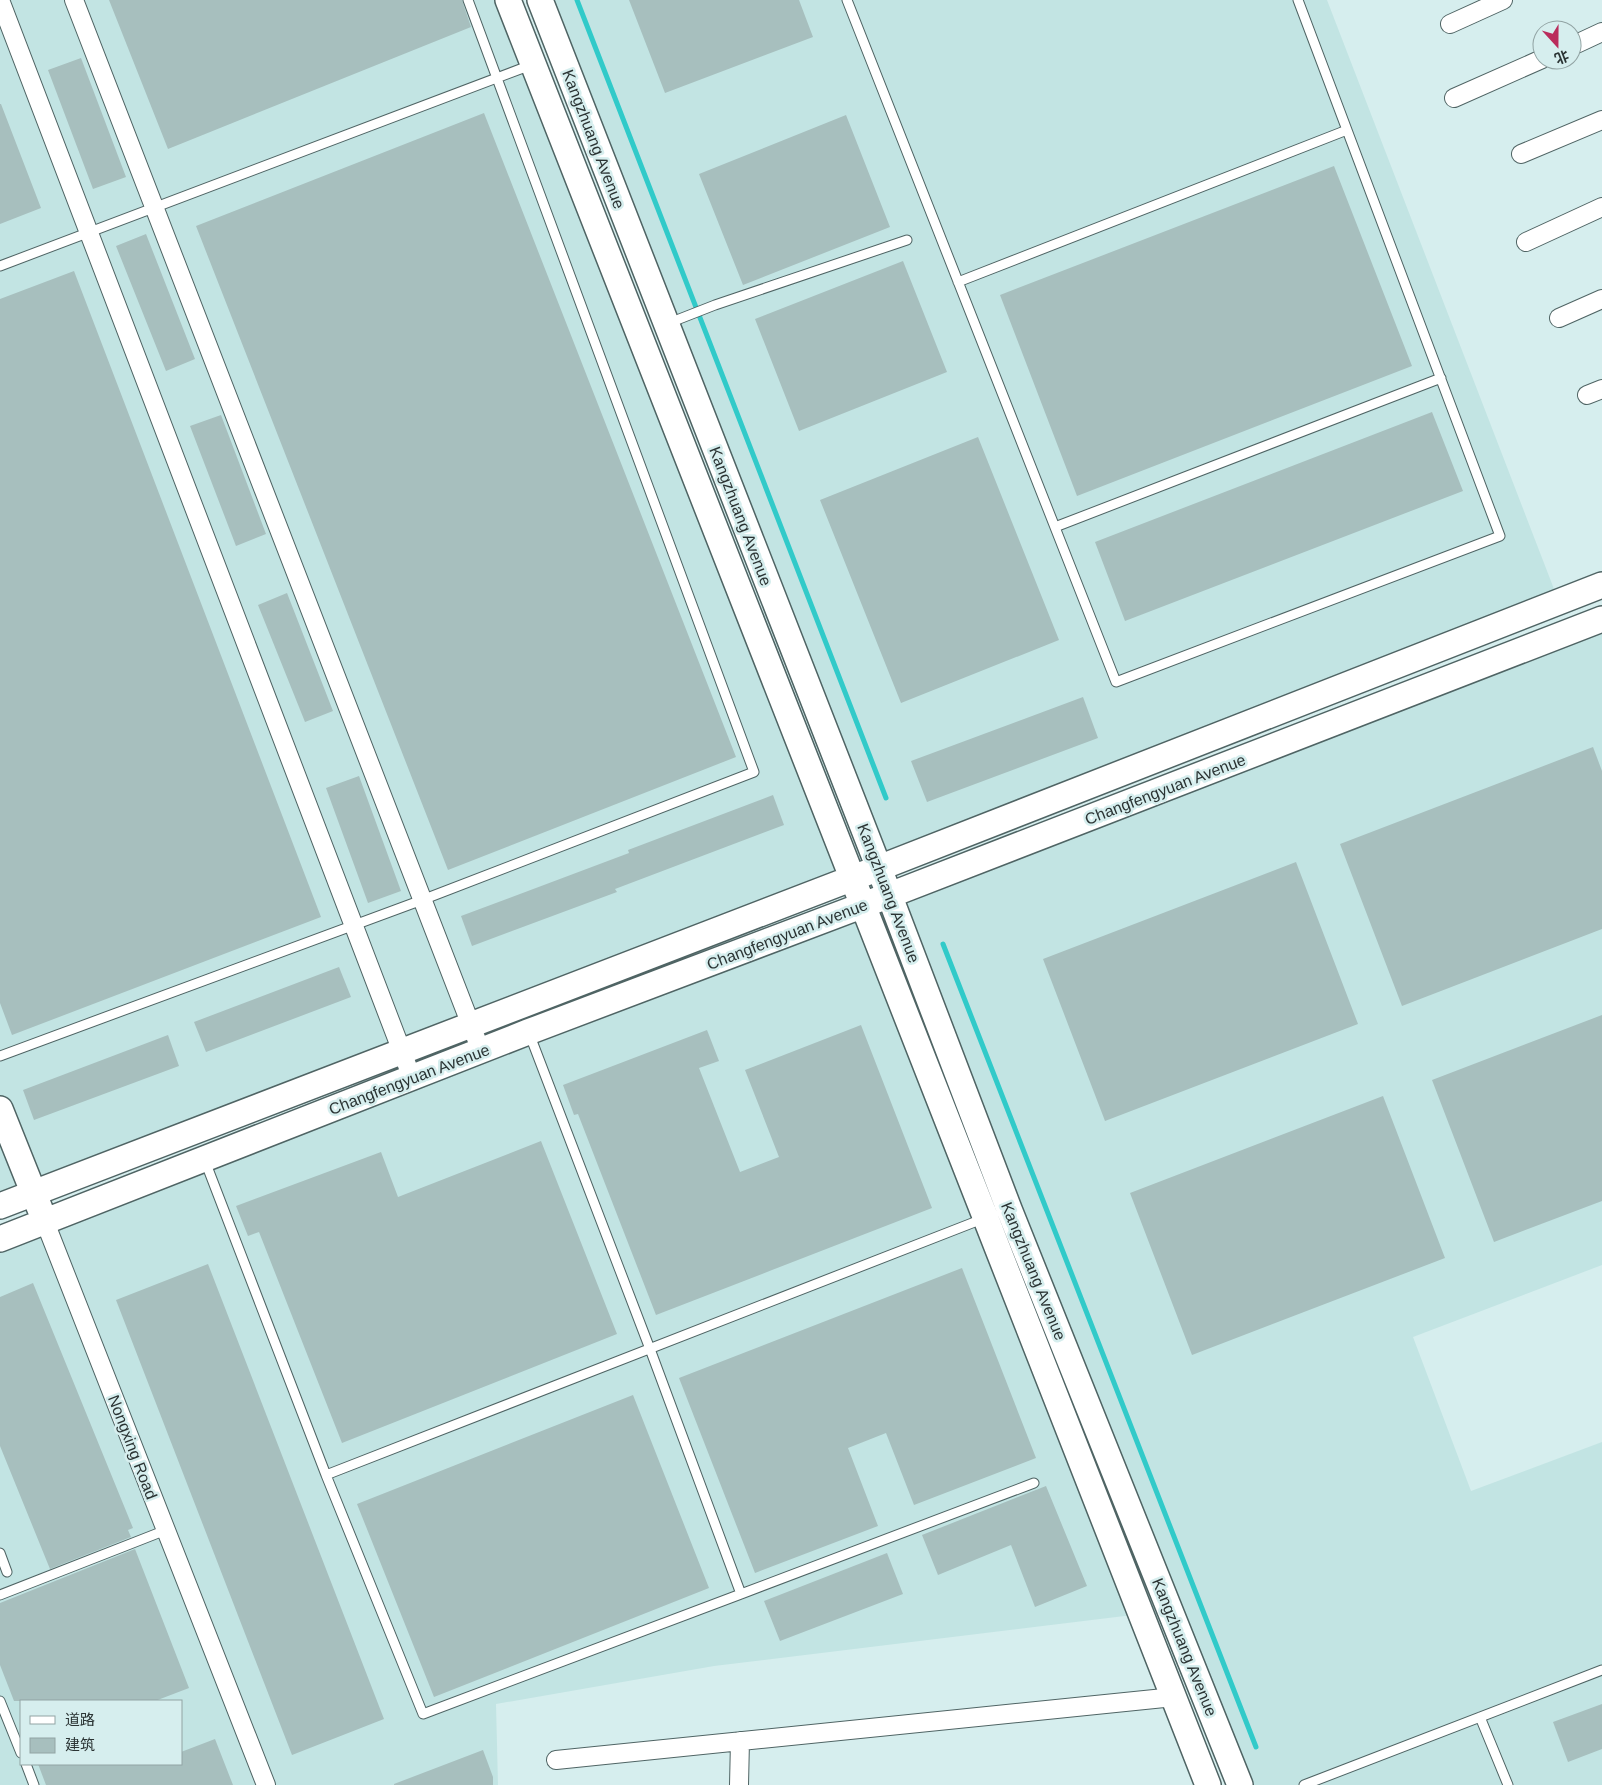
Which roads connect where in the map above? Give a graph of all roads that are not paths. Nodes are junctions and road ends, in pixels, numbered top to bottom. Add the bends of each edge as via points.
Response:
1 (0, 0) edge
2 (74, 0) edge
3 (468, 0) edge
4 (508, 0) edge
5 (540, 0) edge
6 (847, 0) edge
7 (1298, 0) edge
8 (1503, 0) edge
9 (1450, 24) dead end
10 (1602, 32) edge
11 (1582, 41) edge
12 (1532, 63) edge
13 (533, 64) junction
14 (497, 78) junction
15 (1454, 98) dead end
16 (1602, 120) edge
17 (1347, 130) junction
18 (1521, 154) dead end
19 (1602, 207) edge
20 (154, 208) junction
21 (89, 233) junction
22 (907, 240) dead end
23 (1526, 242) dead end
24 (0, 266) edge
25 (958, 282) junction
26 (1602, 300) edge
27 (1559, 318) dead end
28 (666, 324) junction
29 (1441, 378) junction
30 (1055, 526) junction
31 (1602, 585) edge
32 (1602, 619) edge
33 (880, 868) junction
34 (853, 878) junction
35 (890, 895) junction
36 (422, 900) junction
37 (864, 905) junction
38 (354, 925) junction
39 (471, 1025) junction
40 (528, 1032) junction
41 (481, 1051) junction
42 (402, 1052) junction
43 (0, 1056) edge
44 (412, 1078) junction
45 (0, 1109) edge
46 (204, 1159) junction
47 (33, 1193) junction
48 (0, 1206) edge
49 (997, 1213) junction
50 (45, 1222) junction
51 (0, 1239) edge
52 (650, 1349) junction
53 (326, 1475) junction
54 (1034, 1482) dead end
55 (166, 1530) junction
56 (0, 1553) edge
57 (7, 1572) dead end
58 (741, 1594) junction
59 (0, 1595) edge
60 (1602, 1670) edge
61 (1174, 1697) junction
62 (0, 1701) edge
63 (1480, 1717) junction
64 (740, 1741) junction
65 (20, 1751) edge
66 (556, 1760) dead end
67 (26, 1765) edge
68 (34, 1785) edge
69 (266, 1785) edge
70 (738, 1785) edge
71 (1208, 1785) edge
72 (1240, 1785) edge
73 (1304, 1785) edge
74 (1508, 1785) edge

1 - 21 street
2 - 20 street
3 - 14 lane
4 - 13 main road, Kangzhuang Avenue
5 - 28 main road, Kangzhuang Avenue
6 - 25 lane
7 - 17 lane
8 - 9 street
10 - 11 street
12 - 15 street
13 - 14 lane
13 - 34 main road, Kangzhuang Avenue
14 - 20 lane
14 - 36 lane via 754,772
16 - 18 street
17 - 25 lane
17 - 29 lane
19 - 23 street
20 - 21 lane
20 - 36 street
21 - 24 lane
21 - 38 street
22 - 28 lane
25 - 30 lane
26 - 27 street
28 - 33 main road, Kangzhuang Avenue
29 - 30 lane
29 - 30 lane via 1500,536 1116,682
31 - 33 main road, Changfengyuan Avenue
32 - 35 main road, Changfengyuan Avenue
33 - 34 main road, Changfengyuan Avenue
33 - 35 main road, Kangzhuang Avenue
34 - 37 main road, Kangzhuang Avenue
34 - 39 main road, Changfengyuan Avenue
35 - 37 main road, Changfengyuan Avenue
35 - 49 main road, Kangzhuang Avenue
36 - 38 lane
36 - 39 street
37 - 40 main road, Changfengyuan Avenue
37 - 49 main road, Kangzhuang Avenue
38 - 42 street
38 - 43 lane
39 - 41 street
39 - 42 main road, Changfengyuan Avenue
40 - 41 main road, Changfengyuan Avenue
40 - 52 lane
41 - 44 main road, Changfengyuan Avenue
42 - 44 street
42 - 47 main road, Changfengyuan Avenue
44 - 46 main road, Changfengyuan Avenue
45 - 47 main road, Nongxing Road
46 - 50 main road, Changfengyuan Avenue
46 - 53 lane
47 - 48 main road, Changfengyuan Avenue
47 - 50 main road, Nongxing Road
49 - 52 lane
49 - 61 main road, Kangzhuang Avenue
49 - 72 main road, Kangzhuang Avenue
50 - 51 main road, Changfengyuan Avenue
50 - 55 street, Nongxing Road
52 - 53 lane
52 - 58 lane
53 - 58 lane via 423,1714
54 - 58 lane
55 - 59 lane
55 - 69 street, Nongxing Road
56 - 57 lane
60 - 63 lane
61 - 64 street
61 - 71 main road, Kangzhuang Avenue
62 - 65 lane
63 - 73 lane
63 - 74 lane
64 - 66 street
64 - 70 street
67 - 68 lane

